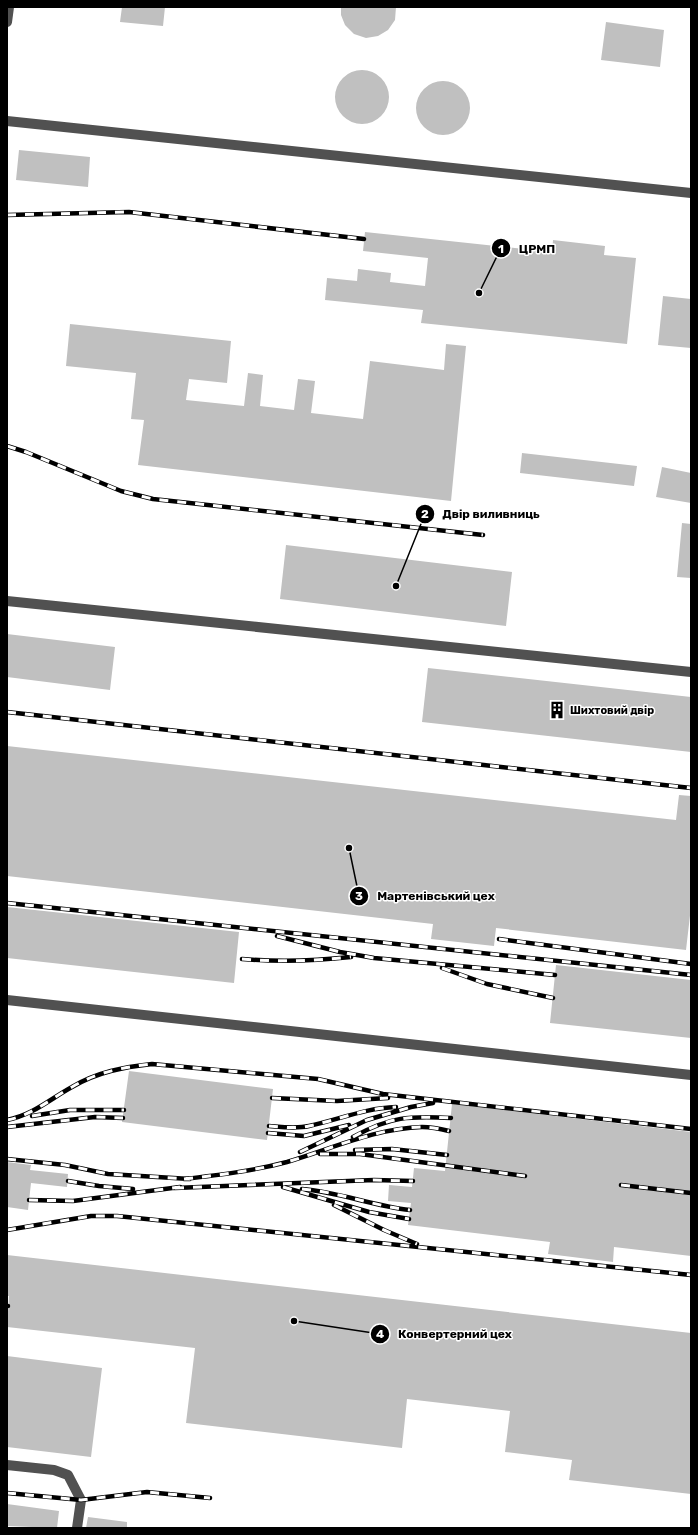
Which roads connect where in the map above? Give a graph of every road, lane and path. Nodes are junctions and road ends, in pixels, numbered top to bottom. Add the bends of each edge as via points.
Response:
1 (9, 7) edge
2 (7, 22) edge
3 (7, 121) edge
4 (691, 193) edge
5 (7, 601) edge
6 (691, 672) edge
7 (7, 1000) edge
8 (691, 1075) edge
9 (7, 1465) edge
10 (77, 1528) edge

1 - 2 lane
3 - 4 lane
5 - 6 lane
7 - 8 lane
9 - 10 lane via 54,1470 68,1475 81,1500

